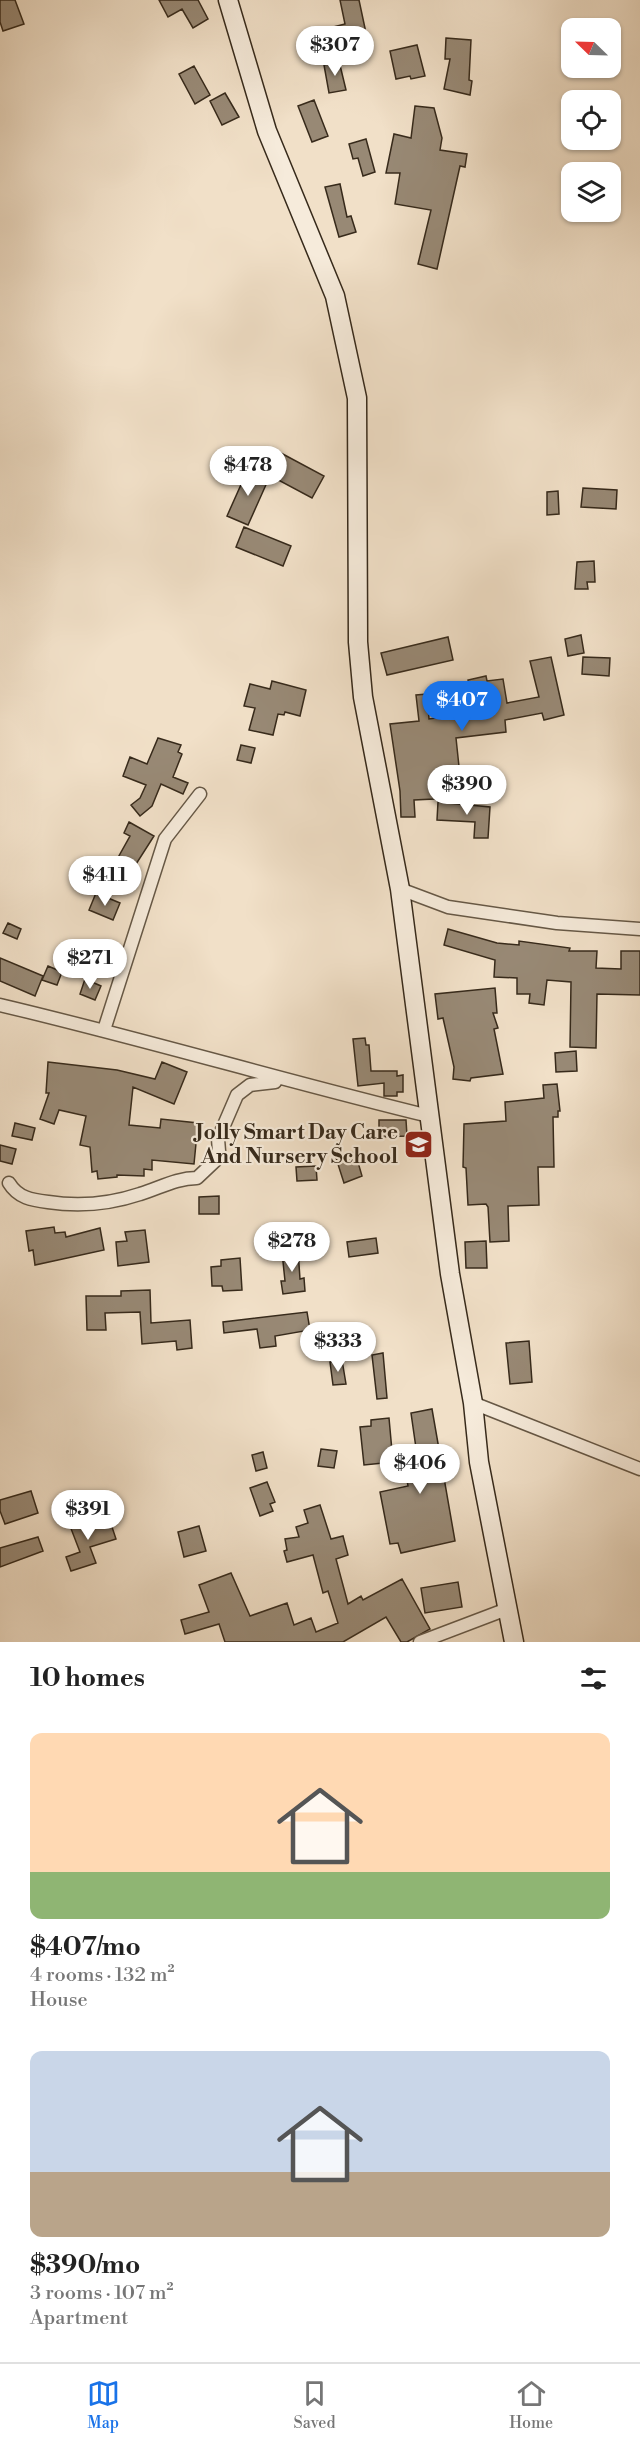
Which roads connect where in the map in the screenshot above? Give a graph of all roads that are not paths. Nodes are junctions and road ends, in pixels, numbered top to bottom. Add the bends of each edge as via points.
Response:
1 (228, 0) edge
2 (200, 794) dead end
3 (400, 889) junction
4 (640, 929) edge
5 (0, 1005) edge
6 (104, 1030) junction
7 (282, 1081) junction
8 (429, 1116) junction
9 (9, 1183) dead end
10 (473, 1403) junction
11 (640, 1469) edge
12 (507, 1609) junction
13 (420, 1642) edge
14 (514, 1642) edge

1 - 3 street via 267,131 336,296 357,398 358,642 365,708
2 - 6 street via 165,839
3 - 4 street via 448,907 556,923
3 - 8 street
5 - 6 street
6 - 7 street
7 - 8 street
7 - 9 street via 249,1084 242,1090 218,1139 215,1161 197,1178 181,1178 116,1201 82,1205 33,1200 18,1194
8 - 10 street via 450,1274
10 - 11 street
10 - 12 street via 479,1462
12 - 13 street
12 - 14 street

